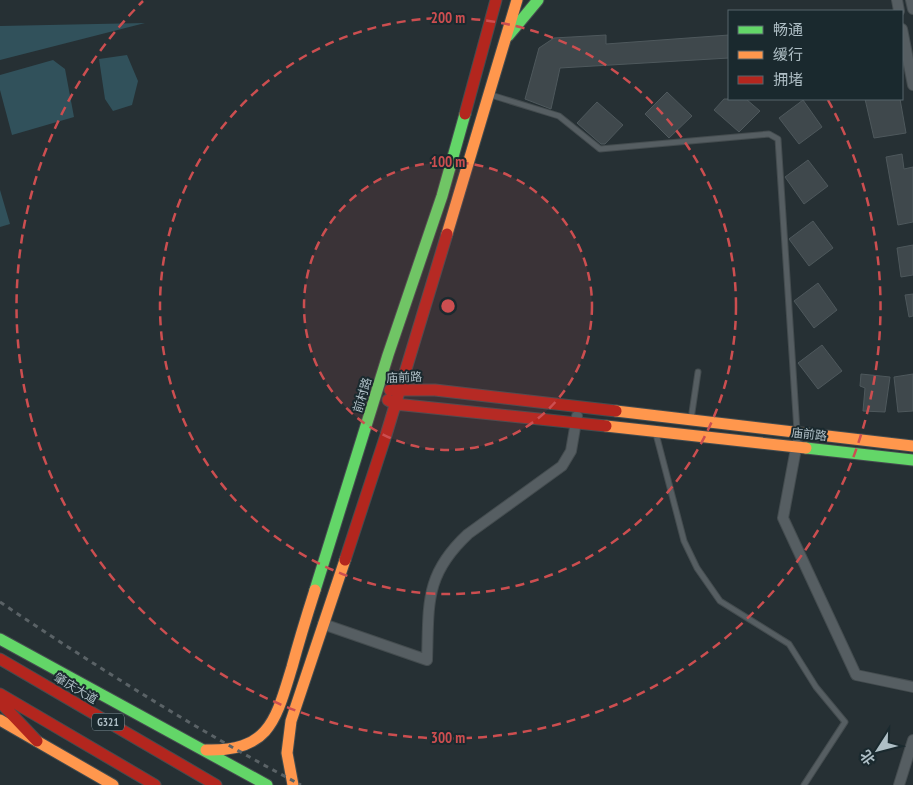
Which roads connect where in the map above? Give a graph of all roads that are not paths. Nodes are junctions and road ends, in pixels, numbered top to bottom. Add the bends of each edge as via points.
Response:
1 (484, 0) edge
2 (496, 0) edge
3 (517, 0) edge
4 (538, 0) edge
5 (911, 0) edge
6 (913, 9) edge
7 (488, 32) junction
8 (903, 34) edge
9 (504, 41) junction
10 (913, 85) edge
11 (488, 94) junction
12 (698, 372) dead end
13 (400, 388) junction
14 (377, 392) junction
15 (395, 404) junction
16 (578, 407) junction
17 (691, 420) junction
18 (576, 422) junction
19 (655, 431) junction
20 (797, 432) junction
21 (913, 446) edge
22 (798, 447) junction
23 (913, 460) edge
24 (323, 624) junction
25 (0, 639) edge
26 (0, 659) edge
27 (913, 687) edge
28 (0, 694) edge
29 (0, 702) edge
30 (0, 720) edge
31 (913, 740) edge
32 (37, 741) junction
33 (206, 750) junction
34 (113, 785) edge
35 (155, 785) edge
36 (216, 785) edge
37 (267, 785) edge
38 (293, 785) edge
39 (804, 785) edge
40 (899, 785) edge

1 - 7 main road
2 - 7 main road, 前村路
3 - 9 main road
4 - 9 main road
5 - 6 street
7 - 14 main road, 前村路 via 442,196
8 - 10 street
9 - 11 main road
11 - 13 main road
11 - 20 lane via 558,116 600,149 769,134 778,139
12 - 17 lane
13 - 14 main road, 庙前路
13 - 15 main road
13 - 16 main road, 庙前路
14 - 15 main road, 庙前路
14 - 33 main road, 前村路 via 276,717 262,735 243,748
15 - 18 main road, 庙前路
15 - 24 main road
16 - 17 main road, 庙前路
16 - 18 street
17 - 20 main road, 庙前路
18 - 19 main road, 庙前路
18 - 24 street via 571,451 562,466 468,534 441,566 429,594 427,660
19 - 22 main road, 庙前路
19 - 39 lane via 684,541 697,568 720,601 789,644 816,686 845,722
20 - 21 main road, 庙前路
20 - 22 street
22 - 23 main road, 庙前路
22 - 27 street via 783,518 856,675
24 - 38 main road via 291,721 287,752
25 - 33 main road
26 - 36 main road, 肇庆大道 / G321
28 - 35 main road, G321
29 - 32 main road
30 - 32 main road
31 - 40 street
32 - 34 main road
33 - 37 main road

